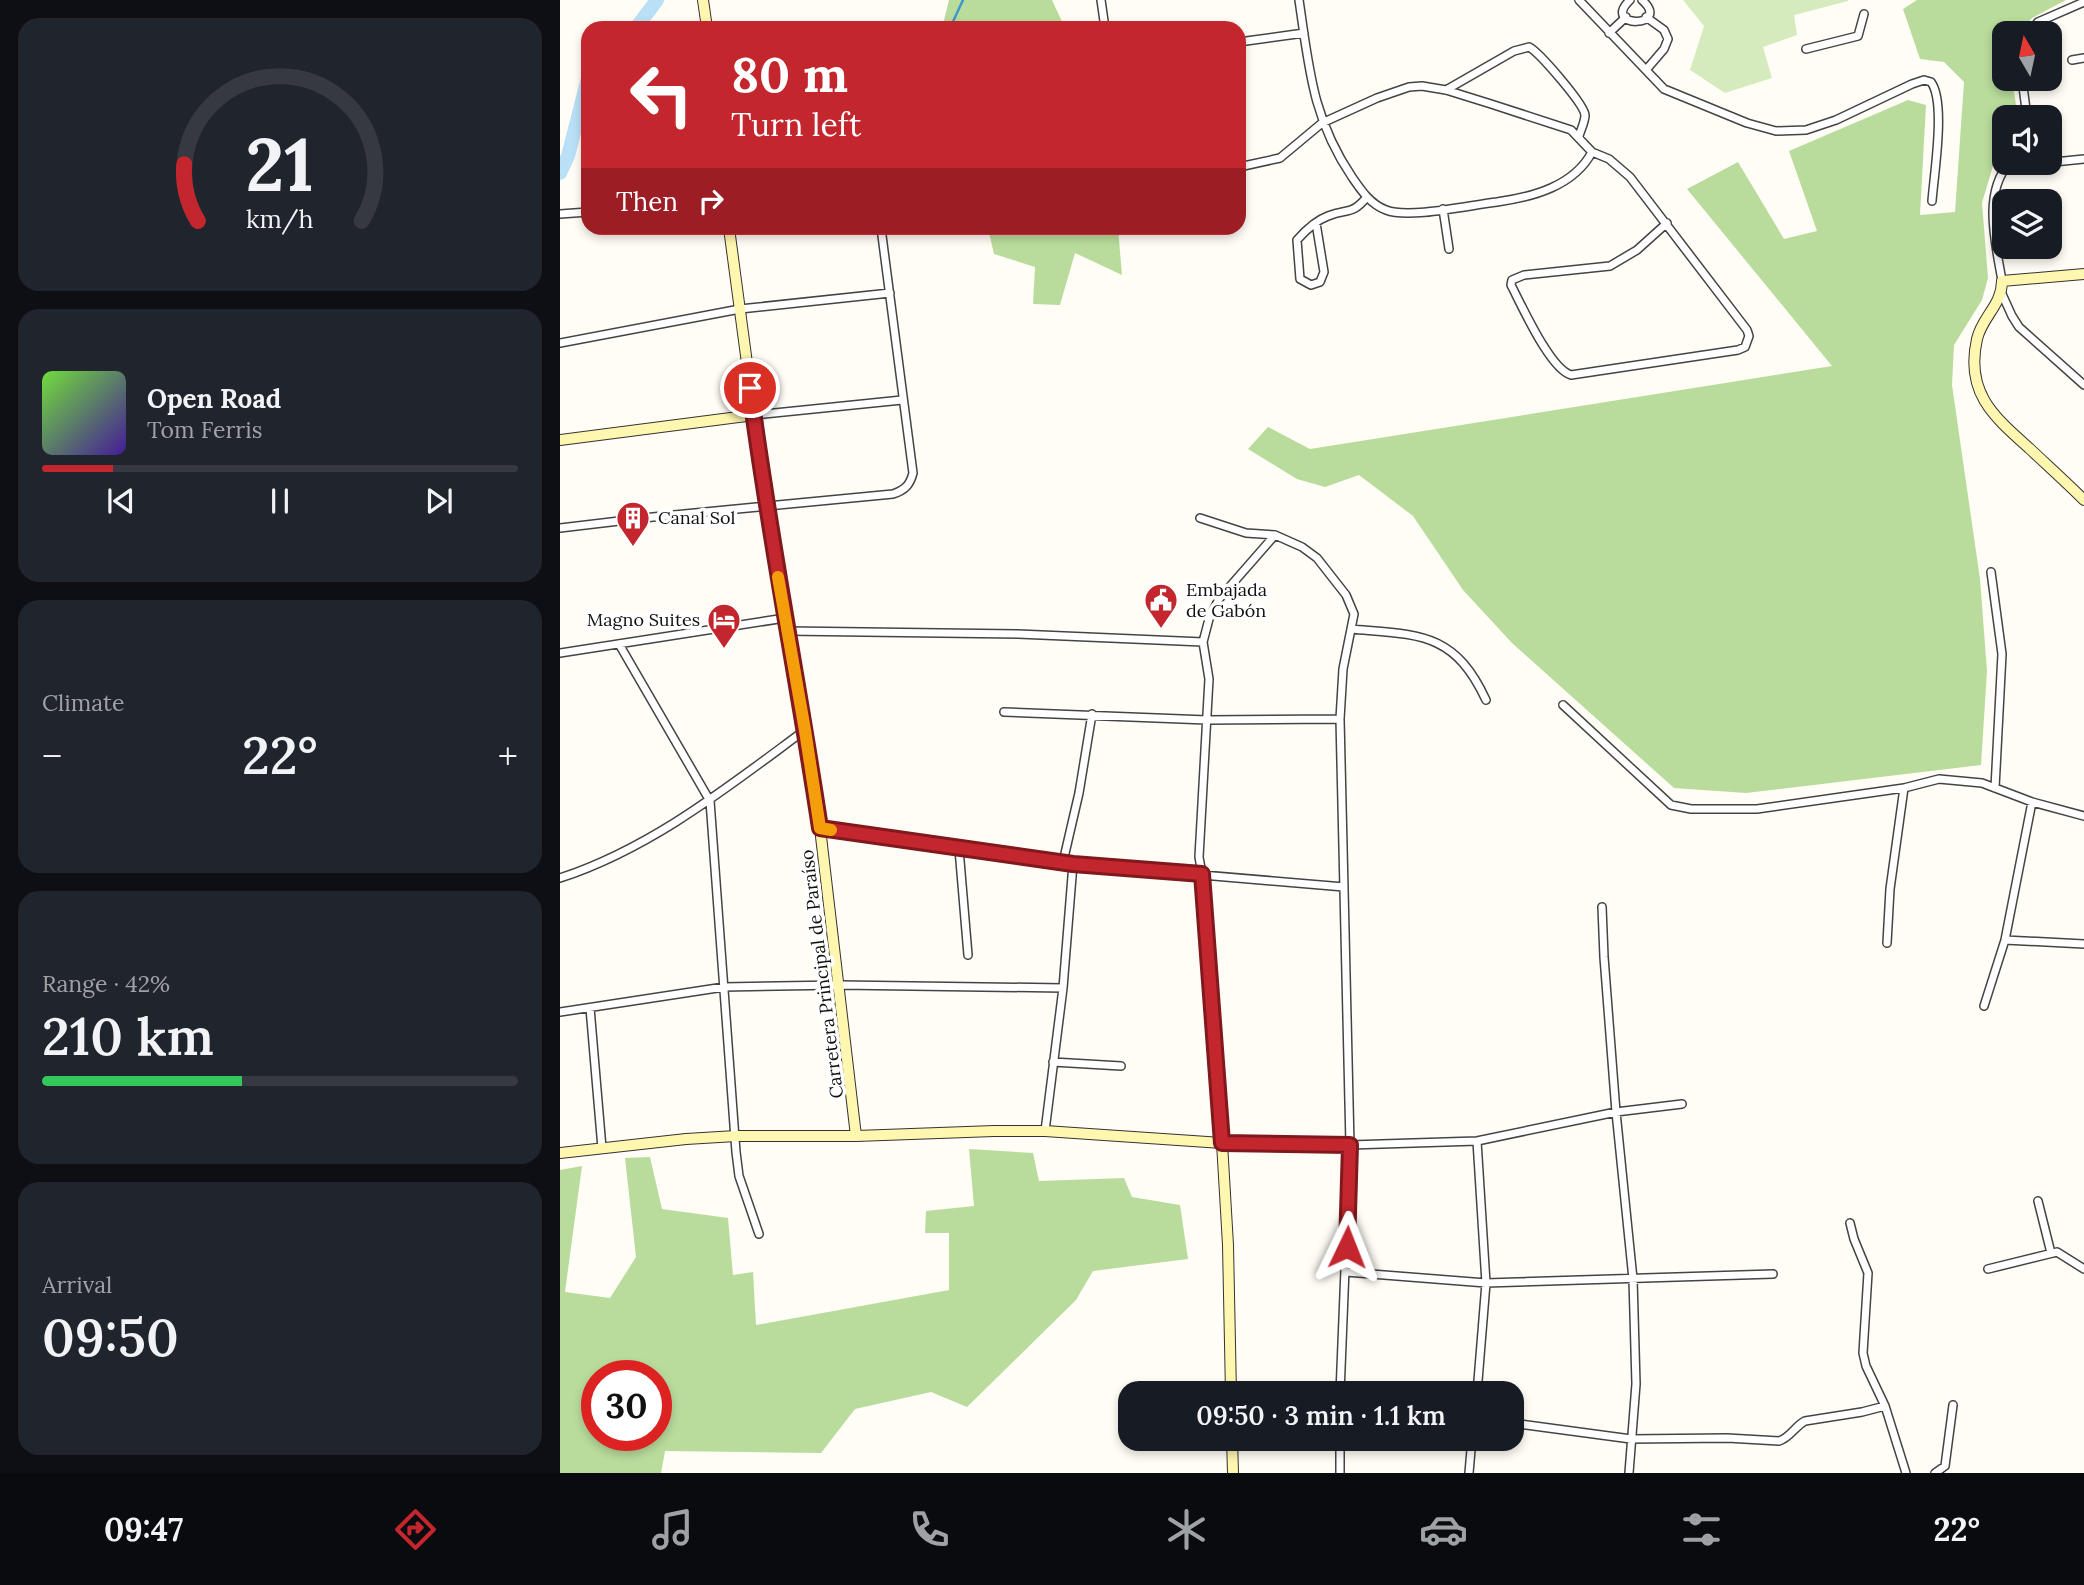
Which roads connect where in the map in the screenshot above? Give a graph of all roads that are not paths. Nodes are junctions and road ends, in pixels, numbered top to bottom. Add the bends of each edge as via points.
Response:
1 (703, 0) edge
2 (1101, 0) edge
3 (1299, 0) edge
4 (1579, 0) edge
5 (1630, 0) edge
6 (1642, 0) edge
7 (2084, 2) edge
8 (1864, 14) dead end
9 (1626, 17) junction
10 (1646, 17) junction
11 (705, 21) edge
12 (1104, 21) edge
13 (2040, 21) edge
14 (1304, 33) junction
15 (1609, 33) junction
16 (1246, 41) edge
17 (1806, 48) dead end
18 (2084, 58) edge
19 (2072, 60) dead end
20 (1646, 70) junction
21 (1446, 90) junction
22 (1322, 123) junction
23 (1579, 136) junction
24 (1592, 152) junction
25 (2084, 159) edge
26 (2062, 162) edge
27 (1246, 165) edge
28 (2001, 175) edge
29 (1367, 197) junction
30 (1932, 201) dead end
31 (1443, 209) junction
32 (581, 212) edge
33 (560, 214) edge
34 (1317, 223) junction
35 (1667, 223) junction
36 (730, 235) edge
37 (882, 235) edge
38 (1449, 249) dead end
39 (2084, 274) edge
40 (2002, 281) junction
41 (890, 293) junction
42 (2002, 294) junction
43 (740, 309) junction
44 (560, 343) edge
45 (2082, 382) edge
46 (902, 400) junction
47 (754, 415) junction
48 (560, 440) edge
49 (2084, 499) edge
50 (766, 506) junction
51 (1200, 518) dead end
52 (560, 528) edge
53 (1275, 535) junction
54 (1991, 572) dead end
55 (785, 618) junction
56 (1351, 629) junction
57 (787, 631) junction
58 (1203, 642) junction
59 (619, 644) junction
60 (560, 653) edge
61 (1486, 700) dead end
62 (1563, 705) dead end
63 (1004, 712) dead end
64 (1092, 714) junction
65 (1340, 719) junction
66 (1207, 720) junction
67 (805, 730) junction
68 (1904, 788) junction
69 (1995, 788) junction
70 (710, 802) junction
71 (2032, 802) junction
72 (2084, 816) edge
73 (820, 828) junction
74 (959, 849) junction
75 (1063, 862) junction
76 (1073, 864) junction
77 (1202, 874) junction
78 (560, 878) edge
79 (1344, 887) junction
80 (1602, 907) dead end
81 (2005, 940) junction
82 (1887, 943) dead end
83 (2084, 944) edge
84 (968, 954) dead end
85 (840, 985) junction
86 (724, 987) junction
87 (1063, 988) junction
88 (1984, 1006) dead end
89 (590, 1008) junction
90 (560, 1012) edge
91 (1054, 1062) junction
92 (1121, 1066) dead end
93 (1682, 1104) dead end
94 (1616, 1112) junction
95 (1045, 1131) junction
96 (736, 1136) junction
97 (856, 1136) junction
98 (1477, 1141) junction
99 (1222, 1143) junction
100 (1350, 1145) junction
101 (602, 1148) junction
102 (560, 1153) edge
103 (2038, 1201) dead end
104 (1850, 1223) dead end
105 (759, 1234) dead end
106 (2051, 1253) junction
107 (1988, 1269) dead end
108 (2084, 1269) edge
109 (1346, 1272) junction
110 (1773, 1274) dead end
111 (1633, 1279) junction
112 (1486, 1283) junction
113 (1231, 1381) edge
114 (1341, 1381) edge
115 (1478, 1381) edge
116 (1953, 1405) dead end
117 (1885, 1406) junction
118 (1524, 1425) edge
119 (1630, 1439) junction
120 (1232, 1451) edge
121 (1340, 1451) edge
122 (1471, 1451) edge
123 (1233, 1473) edge
124 (1340, 1473) edge
125 (1469, 1473) edge
126 (1629, 1473) edge
127 (1906, 1473) edge
128 (1935, 1473) edge

1 - 11 street
2 - 12 street
3 - 14 street
4 - 15 street
5 - 9 street
6 - 10 street via 1648,10
7 - 13 street
8 - 17 street via 1858,36
9 - 10 street via 1636,23
9 - 15 street
10 - 20 street via 1664,30 1668,39
14 - 16 street
14 - 22 street
15 - 20 street
18 - 19 street
20 - 30 street via 1672,94 1747,123 1792,132 1836,120 1912,84 1931,82 1939,116
21 - 22 street via 1409,87
21 - 23 street
21 - 23 street via 1528,47 1582,108 1585,118
22 - 27 street via 1280,158
22 - 29 street
23 - 24 street
24 - 31 street via 1580,171 1543,191
24 - 35 street via 1630,177
25 - 26 street
28 - 40 street via 1994,204
29 - 31 street via 1387,211
29 - 34 street via 1352,211 1334,213
31 - 38 street
32 - 33 street
34 - 34 street via 1296,243 1300,279 1311,285 1320,282 1324,272
35 - 35 street via 1610,266 1512,280 1564,373 1580,375 1745,347 1747,330
36 - 43 street, Carretera Principal de Paraíso
37 - 41 street
39 - 40 street
40 - 42 street
41 - 43 street
41 - 46 street
42 - 45 street via 2019,327
42 - 49 street via 1977,339 1977,386 1995,417
43 - 44 street
43 - 47 street, Carretera Principal de Paraíso
46 - 47 street
46 - 50 street via 913,473 903,491
47 - 48 street
47 - 50 street, Carretera Principal de Paraíso
50 - 52 street
50 - 55 street, Carretera Principal de Paraíso
51 - 53 street via 1246,533
53 - 56 street via 1317,558 1353,607
53 - 58 street via 1219,599
54 - 69 street via 2001,654
55 - 57 street, Carretera Principal de Paraíso
55 - 59 street
56 - 61 street via 1417,635 1444,645 1468,670
56 - 65 street
57 - 58 street
57 - 67 street, Carretera Principal de Paraíso
58 - 66 street via 1209,679
59 - 60 street
59 - 70 street
62 - 68 street via 1671,805 1757,809
63 - 64 street
64 - 66 street
64 - 75 street
65 - 66 street
65 - 79 street
66 - 77 street via 1199,857
67 - 70 street
67 - 73 street, Carretera Principal de Paraíso
68 - 69 street via 1939,779
68 - 82 street
69 - 71 street
70 - 78 street via 638,843
70 - 86 street
71 - 72 street
71 - 81 street
73 - 74 street
73 - 85 street, Carretera Principal de Paraíso
74 - 75 street
74 - 84 street
75 - 76 street
76 - 77 street
76 - 87 street
77 - 79 street
77 - 99 street
79 - 100 street
80 - 94 street
81 - 83 street
81 - 88 street
85 - 86 street
85 - 87 street
85 - 97 street, Carretera Principal de Paraíso
86 - 89 street
86 - 96 street
87 - 91 street
89 - 90 street
89 - 101 street
91 - 92 street
91 - 95 street
93 - 94 street
94 - 98 street
94 - 111 street
95 - 97 street
95 - 99 street
96 - 97 street
96 - 101 street
96 - 105 street via 739,1177
98 - 100 street
98 - 112 street
99 - 100 street
99 - 113 street
100 - 109 street
101 - 102 street
103 - 106 street
104 - 117 street via 1868,1273 1863,1353
106 - 107 street
106 - 108 street via 2057,1252
109 - 112 street
109 - 114 street
110 - 111 street
111 - 112 street
111 - 119 street via 1636,1384
112 - 115 street
116 - 128 street via 1945,1466
117 - 119 street via 1805,1421 1779,1441
117 - 127 street
118 - 119 street
119 - 126 street
120 - 123 street
121 - 124 street
122 - 125 street

